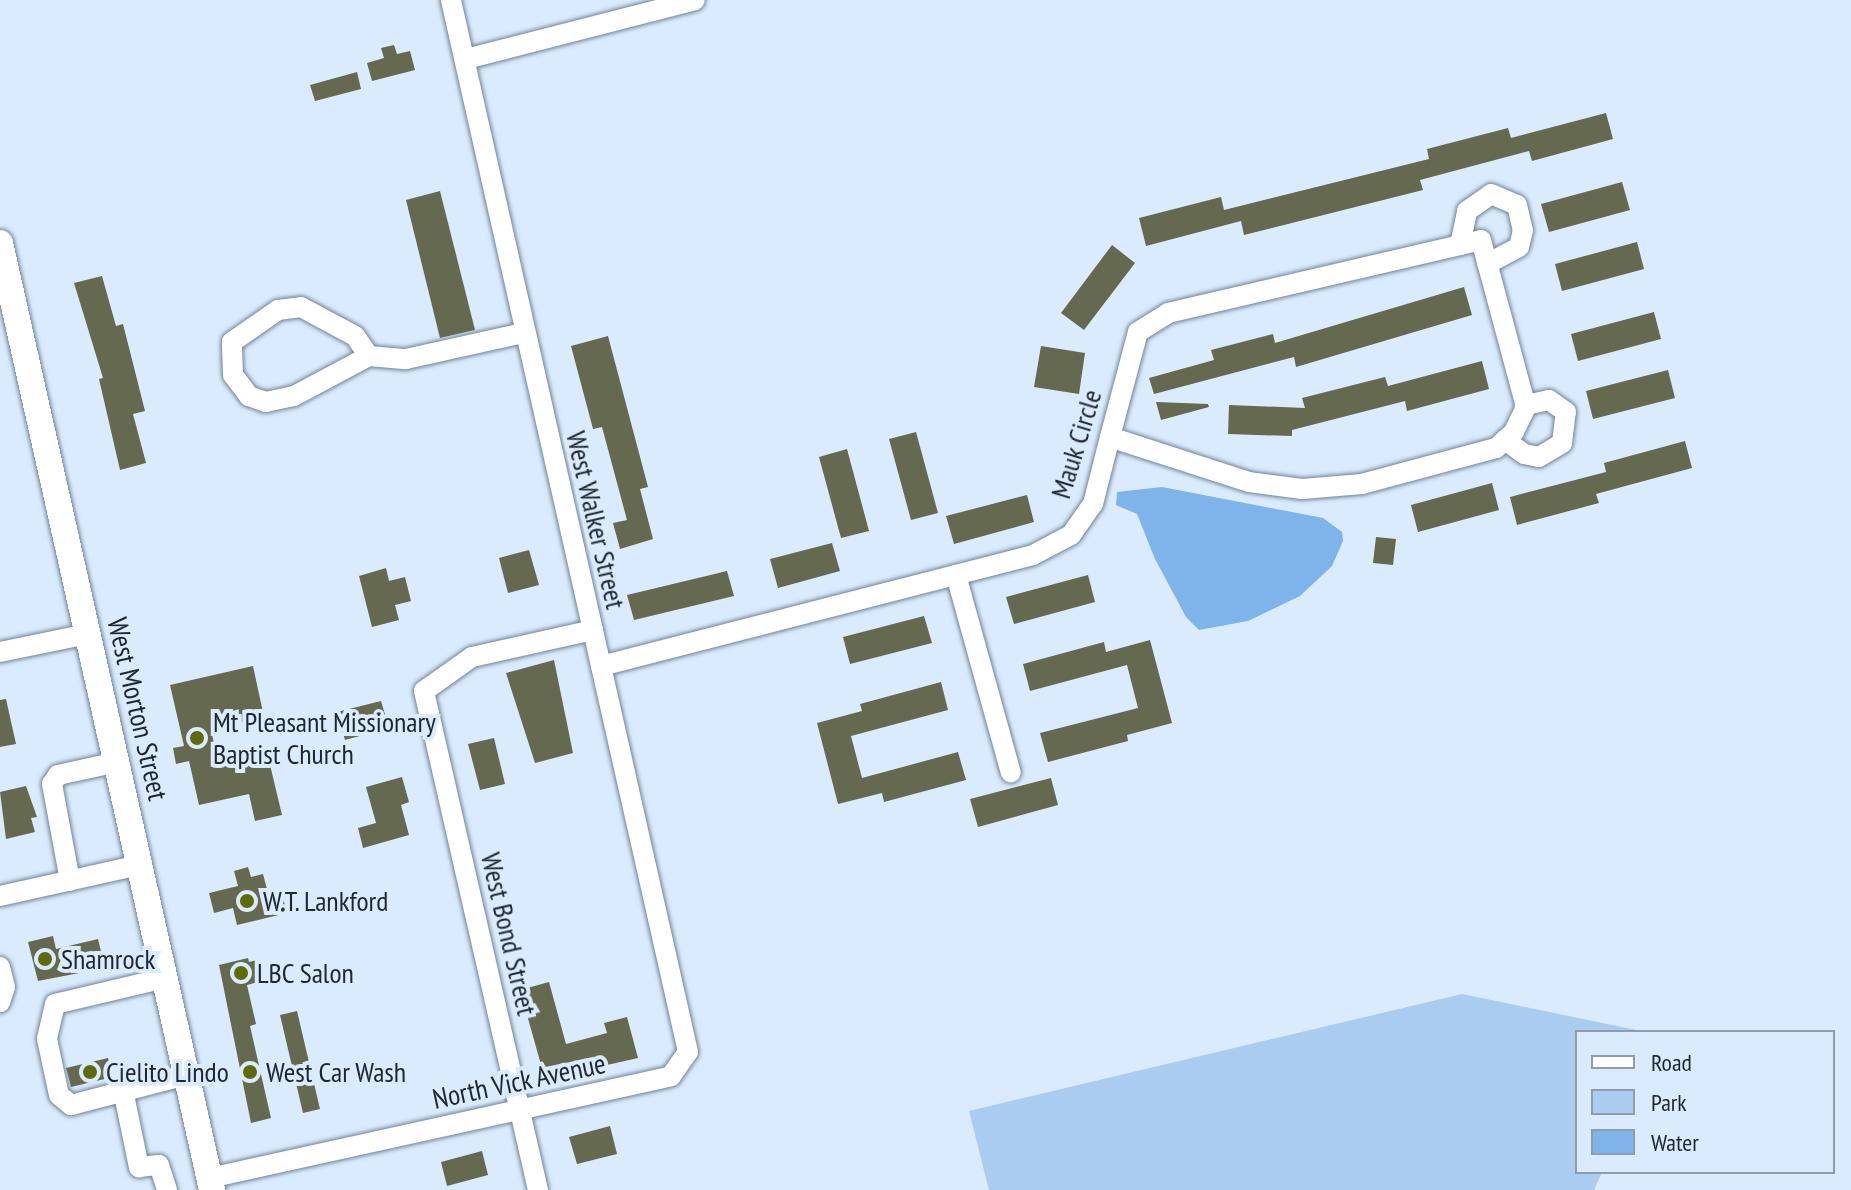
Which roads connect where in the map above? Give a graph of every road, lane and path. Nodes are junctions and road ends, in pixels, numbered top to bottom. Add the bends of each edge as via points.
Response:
1 (451, 0) edge
2 (695, 0) edge
3 (466, 59) junction
4 (0, 243) edge
5 (1460, 245) junction
6 (1487, 264) junction
7 (523, 333) junction
8 (369, 356) junction
9 (1525, 405) junction
10 (1110, 437) junction
11 (1505, 440) junction
12 (956, 575) junction
13 (593, 630) junction
14 (88, 634) junction
15 (0, 652) edge
16 (601, 666) junction
17 (117, 762) junction
18 (1011, 773) dead end
19 (140, 865) junction
20 (70, 881) junction
21 (0, 896) edge
22 (0, 967) edge
23 (165, 978) junction
24 (0, 1002) edge
25 (688, 1052) joint
26 (186, 1075) junction
27 (123, 1090) junction
28 (520, 1109) junction
29 (210, 1184) edge
30 (167, 1190) edge
31 (538, 1190) edge

1 - 3 street, West Walker Street
2 - 3 street
3 - 7 street, West Walker Street
4 - 14 main road, West Morton Street
5 - 6 street, Mauk Circle via 1481,240
5 - 6 street via 1467,211 1491,194 1517,205 1523,230 1519,247
5 - 10 street, Mauk Circle via 1168,313 1138,332
6 - 9 street
7 - 8 street via 406,359
7 - 13 street, West Walker Street
8 - 8 street via 294,396 266,402 249,396 233,375 232,342 278,310 301,307 355,336
9 - 11 street
9 - 11 street via 1549,400 1566,412 1562,443 1539,457 1524,454
10 - 11 street via 1249,482 1302,489 1362,484 1496,448
10 - 12 street, Mauk Circle via 1093,504 1071,535 1033,555
12 - 16 street, Mauk Circle
12 - 18 street
13 - 16 street, West Walker Street
13 - 28 street, West Bond Street via 472,657 424,691
14 - 15 street
14 - 17 main road, West Morton Street
16 - 25 street, West Walker Street
17 - 19 main road, West Morton Street
17 - 20 street via 58,775 52,784
19 - 20 street
19 - 23 main road, West Morton Street
20 - 21 street
22 - 24 street via 5,987
23 - 26 main road, West Morton Street
23 - 27 street via 55,1004 50,1013 47,1039 64,1102 71,1105
25 - 28 street, North Vick Avenue via 671,1076
26 - 27 street
26 - 29 main road, West Morton Street
27 - 30 street via 139,1167 159,1165
28 - 29 street, North Vick Avenue
28 - 31 street, West Bond Street

